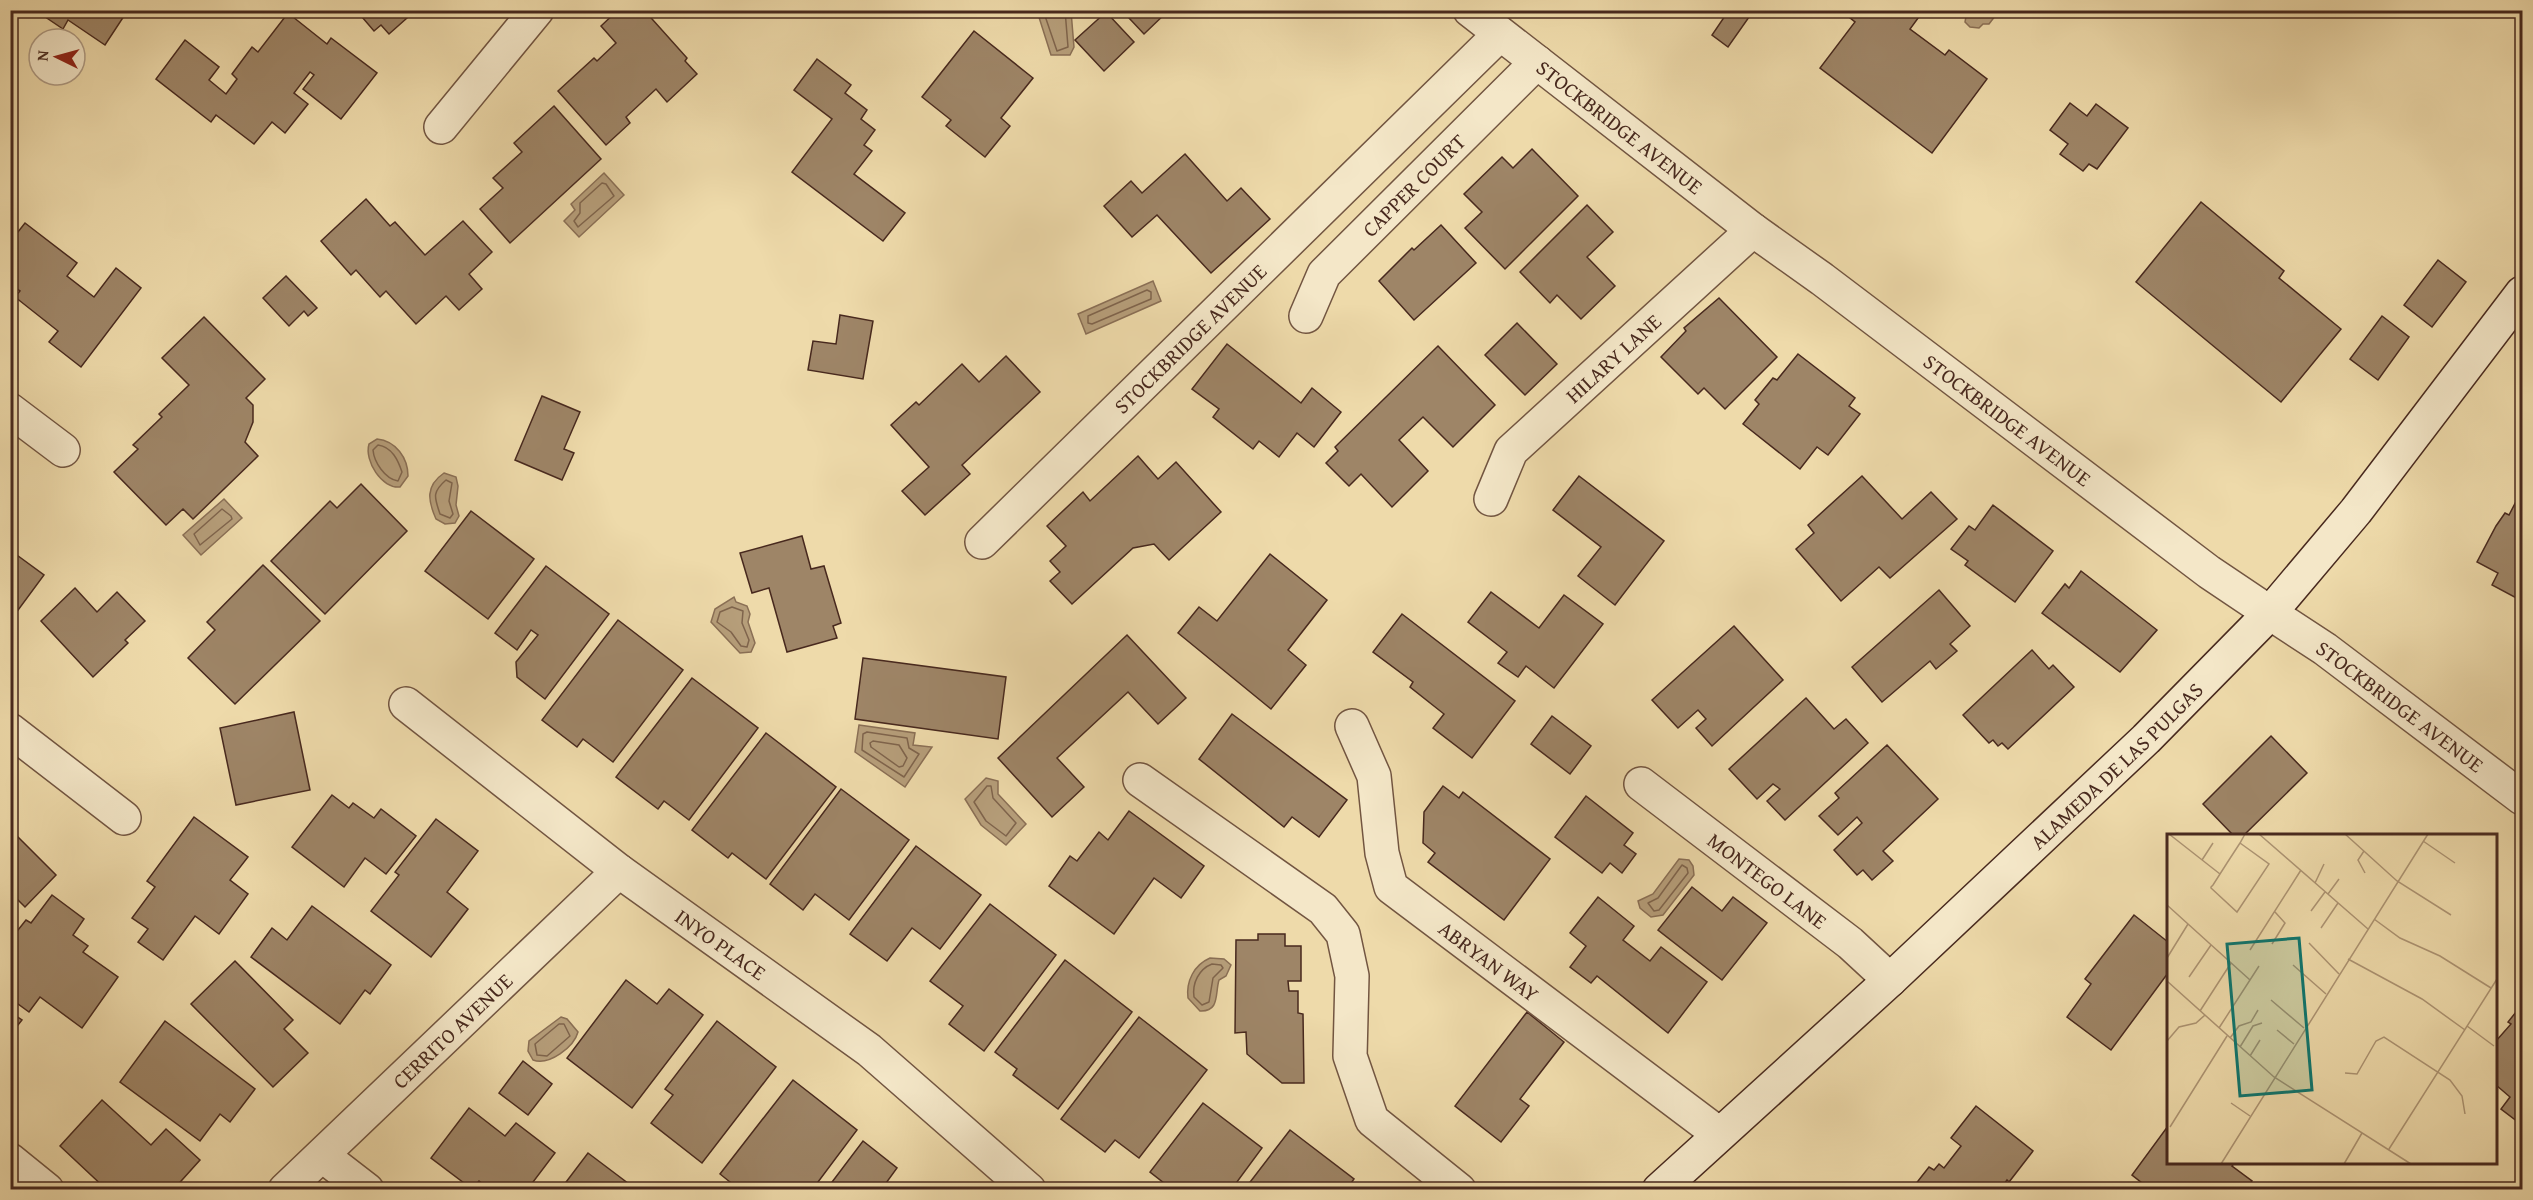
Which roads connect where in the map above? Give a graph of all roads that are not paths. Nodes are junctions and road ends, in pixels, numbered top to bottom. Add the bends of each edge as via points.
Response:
1 (537, 10) edge
2 (1470, 10) edge
3 (1500, 34) junction
4 (1537, 62) junction
5 (441, 127) dead end
6 (1753, 230) junction
7 (2523, 293) edge
8 (1306, 316) dead end
9 (10, 410) edge
10 (63, 450) dead end
11 (1491, 499) dead end
12 (982, 542) dead end
13 (2270, 613) junction
14 (406, 704) dead end
15 (1352, 726) dead end
16 (10, 730) edge
17 (1140, 780) dead end
18 (1641, 784) dead end
19 (2523, 798) edge
20 (124, 818) dead end
21 (619, 871) junction
22 (1890, 980) junction
23 (1719, 1134) junction
24 (324, 1156) junction
25 (10, 1160) edge
26 (47, 1190) edge
27 (285, 1190) edge
28 (367, 1190) edge
29 (1029, 1190) edge
30 (1459, 1190) edge
31 (1659, 1190) edge

1 - 5 street
2 - 3 street, STOCKBRIDGE AVENUE
3 - 4 street, STOCKBRIDGE AVENUE
3 - 12 street, STOCKBRIDGE AVENUE
4 - 6 street, STOCKBRIDGE AVENUE
4 - 8 street, CAPPER COURT via 1324,274
6 - 11 street, HILARY LANE via 1511,451
6 - 13 street, STOCKBRIDGE AVENUE via 2209,572
7 - 13 street, ALAMEDA DE LAS PULGAS via 2356,511
9 - 10 street
13 - 19 street, STOCKBRIDGE AVENUE via 2325,649
13 - 22 street, ALAMEDA DE LAS PULGAS via 2146,739
14 - 21 street, INYO PLACE
15 - 23 street, ABRYAN WAY via 1374,776 1382,853 1391,886
16 - 20 street
17 - 30 street via 1323,909 1343,934 1352,976 1350,1056 1372,1120
18 - 22 street, MONTEGO LANE via 1850,943
21 - 24 street, CERRITO AVENUE
21 - 29 street, INYO PLACE via 869,1050
22 - 23 street, ALAMEDA DE LAS PULGAS
23 - 31 street, ALAMEDA DE LAS PULGAS
24 - 27 street, CERRITO AVENUE
24 - 28 street
25 - 26 street

